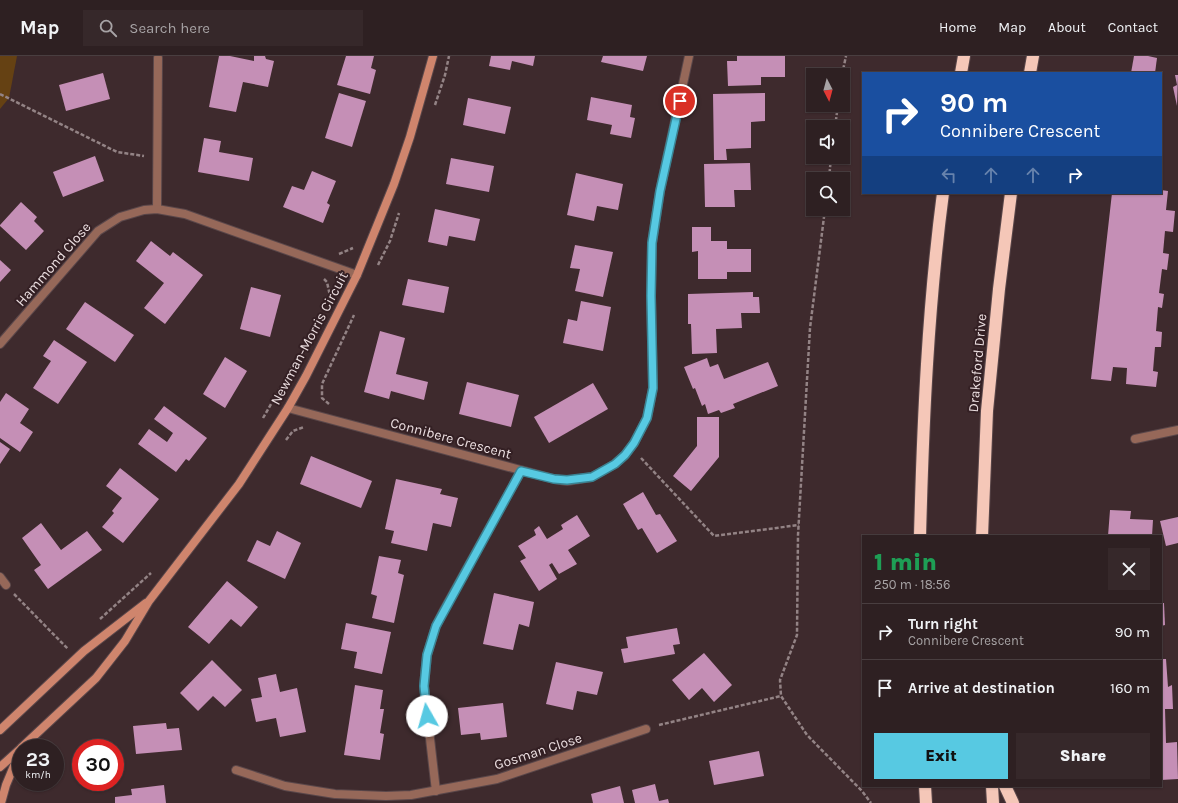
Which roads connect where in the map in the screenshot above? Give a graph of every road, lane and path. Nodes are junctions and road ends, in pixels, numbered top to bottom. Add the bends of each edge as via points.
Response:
1 (433, 56) edge
2 (689, 56) edge
3 (846, 56) edge
4 (964, 56) edge
5 (1033, 56) edge
6 (158, 58) dead end
7 (843, 68) edge
8 (961, 72) edge
9 (1030, 72) edge
10 (0, 94) edge
11 (157, 159) junction
12 (943, 194) edge
13 (1011, 194) edge
14 (157, 209) junction
15 (824, 216) edge
16 (355, 242) dead end
17 (337, 254) dead end
18 (357, 275) junction
19 (322, 277) dead end
20 (330, 299) dead end
21 (0, 344) edge
22 (301, 352) dead end
23 (288, 408) junction
24 (260, 423) dead end
25 (1178, 430) edge
26 (1135, 439) dead end
27 (631, 447) junction
28 (521, 471) junction
29 (799, 525) junction
30 (920, 535) edge
31 (982, 535) edge
32 (152, 572) dead end
33 (0, 577) edge
34 (6, 585) joint
35 (149, 601) junction
36 (99, 620) dead end
37 (72, 645) dead end
38 (67, 649) junction
39 (76, 658) junction
40 (780, 696) junction
41 (646, 728) joint
42 (0, 730) edge
43 (31, 739) edge
44 (12, 756) edge
45 (0, 767) edge
46 (12, 770) edge
47 (236, 770) dead end
48 (925, 787) edge
49 (992, 787) edge
50 (1006, 787) edge
51 (436, 791) junction
52 (2, 803) edge
53 (871, 803) edge
54 (926, 803) edge
55 (993, 803) edge
56 (1013, 803) edge

1 - 18 street, Newman-Morris Circuit via 394,184
2 - 27 street, Connibere Crescent via 660,191 652,243 653,388 647,418
3 - 7 path
4 - 8 highway
5 - 9 highway
6 - 11 street
10 - 11 path via 117,152
11 - 14 street
12 - 30 highway via 929,335
13 - 31 highway, Drakeford Drive via 987,411
14 - 18 street, Hammond Close via 185,214
14 - 21 street, Hammond Close via 120,217 98,231
15 - 29 path via 810,328
16 - 17 path via 353,248
18 - 23 street, Newman-Morris Circuit
19 - 20 path via 327,282
22 - 24 path
23 - 28 street, Connibere Crescent
23 - 35 street, Newman-Morris Circuit via 239,484
25 - 26 street
27 - 28 street, Connibere Crescent via 615,464 592,477 554,479
27 - 29 path via 714,536
28 - 51 street via 443,612 427,655 424,686
29 - 40 path via 797,635 780,680
32 - 36 path
33 - 34 street
34 - 38 path
35 - 39 street, Newman-Morris Circuit
35 - 43 street, Newman-Morris Circuit via 125,641 96,678
37 - 38 path
38 - 39 path
39 - 42 street, Newman-Morris Circuit
40 - 41 path
40 - 53 path via 806,735
41 - 51 street, Gosman Close via 497,779
44 - 45 street, Newman-Morris Circuit
46 - 52 street
47 - 51 street, Gosman Close via 285,786 335,794 386,796
48 - 54 highway
49 - 55 highway
50 - 56 highway

